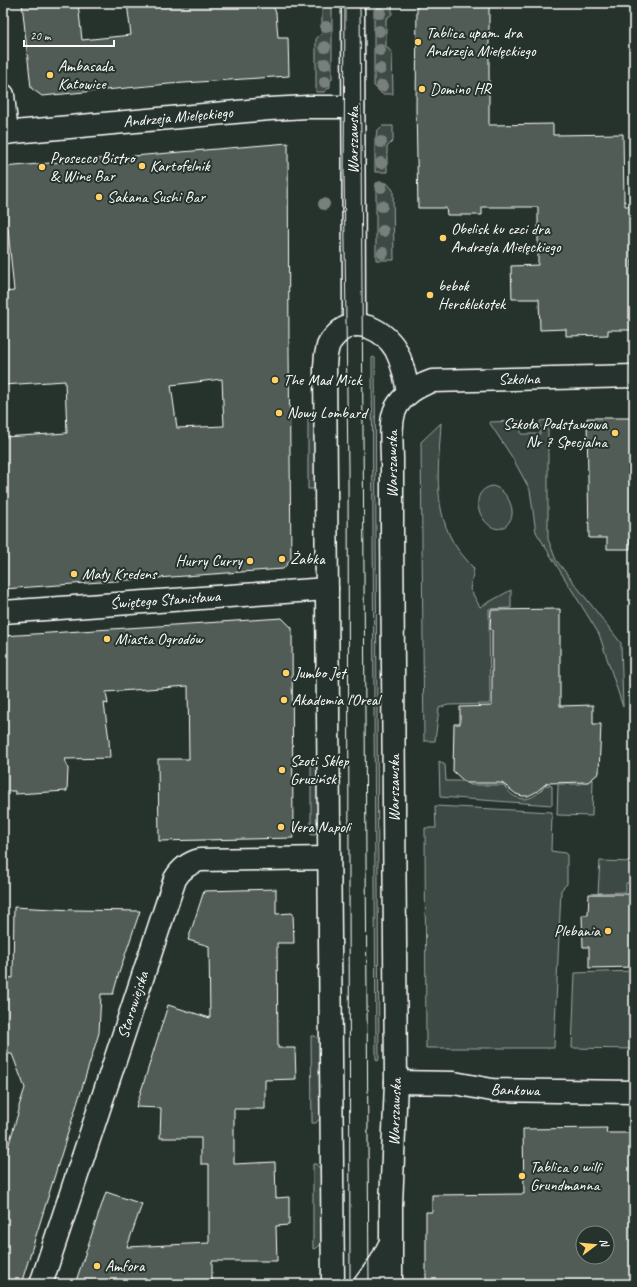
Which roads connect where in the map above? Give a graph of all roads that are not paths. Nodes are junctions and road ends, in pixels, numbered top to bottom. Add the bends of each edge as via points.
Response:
1 (353, 3) edge
2 (3, 95) edge
3 (353, 107) junction
4 (5, 133) edge
5 (354, 325) junction
6 (634, 376) edge
7 (408, 394) junction
8 (327, 589) junction
9 (3, 612) edge
10 (329, 858) junction
11 (396, 1082) junction
12 (634, 1092) edge
13 (390, 1243) junction
14 (41, 1284) edge
15 (333, 1284) edge
16 (365, 1284) edge
17 (391, 1284) edge

1 - 3 street, Warszawska
2 - 4 street
3 - 4 street, Andrzeja Mielęckiego via 269,109
3 - 5 street, Warszawska
5 - 7 street via 377,331 396,350 405,373
5 - 8 street via 340,331 334,337 328,345 326,356
6 - 7 street, Szkolna via 432,381
7 - 11 street, Warszawska via 396,407 392,422
8 - 9 street, Świętego Stanisława
8 - 10 street
10 - 14 street, Starowiejska via 200,860 187,865 177,875
10 - 15 street
11 - 12 street, Bankowa via 454,1083 492,1090
11 - 13 street, Warszawska
13 - 16 street via 382,1262
13 - 17 street, Warszawska

